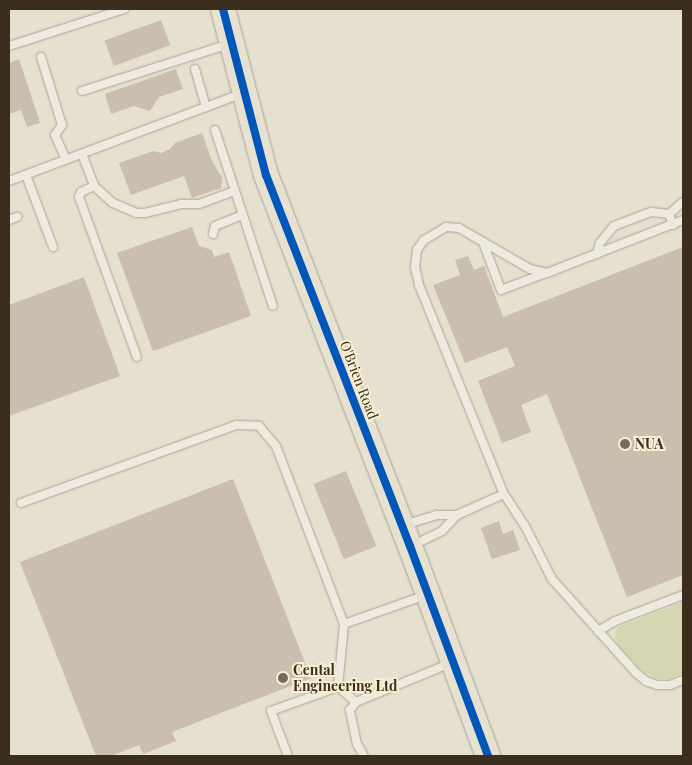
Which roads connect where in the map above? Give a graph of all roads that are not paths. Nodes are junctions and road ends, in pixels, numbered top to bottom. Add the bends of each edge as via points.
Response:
1 (124, 9) edge
2 (223, 9) edge
3 (231, 43) junction
4 (9, 46) edge
5 (41, 57) dead end
6 (195, 69) dead end
7 (82, 90) dead end
8 (243, 93) junction
9 (206, 107) junction
10 (215, 130) dead end
11 (82, 154) junction
12 (66, 160) junction
13 (26, 175) junction
14 (9, 181) edge
15 (94, 186) junction
16 (234, 191) junction
17 (683, 202) edge
18 (669, 214) junction
19 (242, 215) junction
20 (17, 217) dead end
21 (9, 220) edge
22 (683, 220) edge
23 (673, 224) junction
24 (213, 234) dead end
25 (483, 242) junction
26 (53, 247) dead end
27 (597, 254) junction
28 (548, 272) junction
29 (273, 306) dead end
30 (137, 357) dead end
31 (504, 494) junction
32 (21, 503) dead end
33 (457, 515) junction
34 (406, 536) junction
35 (428, 594) junction
36 (683, 595) edge
37 (344, 624) junction
38 (598, 631) junction
39 (453, 662) junction
40 (683, 680) edge
41 (338, 687) junction
42 (356, 702) junction
43 (288, 756) edge
44 (364, 756) edge
45 (488, 756) edge

1 - 4 lane
2 - 3 main road, O'Brien Road
3 - 7 lane
3 - 8 main road, O'Brien Road
5 - 12 lane via 62,125 55,135
6 - 9 lane
8 - 9 lane
8 - 34 main road, O'Brien Road via 266,175
9 - 11 lane
10 - 16 lane
11 - 12 lane
11 - 15 lane
12 - 13 lane
13 - 14 lane
13 - 26 lane
15 - 16 lane via 113,203 136,213 181,204 199,204
15 - 30 lane via 79,197
16 - 19 lane
17 - 18 lane
18 - 23 lane
18 - 27 lane via 650,212 614,226 600,243
19 - 24 lane via 215,226
19 - 29 lane
20 - 21 lane
22 - 23 lane
23 - 27 lane
25 - 28 lane via 530,270
25 - 28 lane via 501,290
25 - 31 lane via 459,228 446,227 424,240 417,250 415,267 419,285
27 - 28 lane
31 - 33 lane
31 - 38 lane via 525,526 552,580
32 - 37 lane via 236,425 259,426 276,446
33 - 34 lane via 438,516
33 - 34 lane via 442,531
34 - 35 main road, O'Brien Road
35 - 37 lane
35 - 39 main road, O'Brien Road
36 - 38 lane via 615,621
37 - 41 lane
38 - 40 lane via 646,681 670,685
39 - 42 lane
39 - 45 main road, O'Brien Road
41 - 42 lane
41 - 43 lane via 271,711
42 - 44 lane via 350,710 357,744

